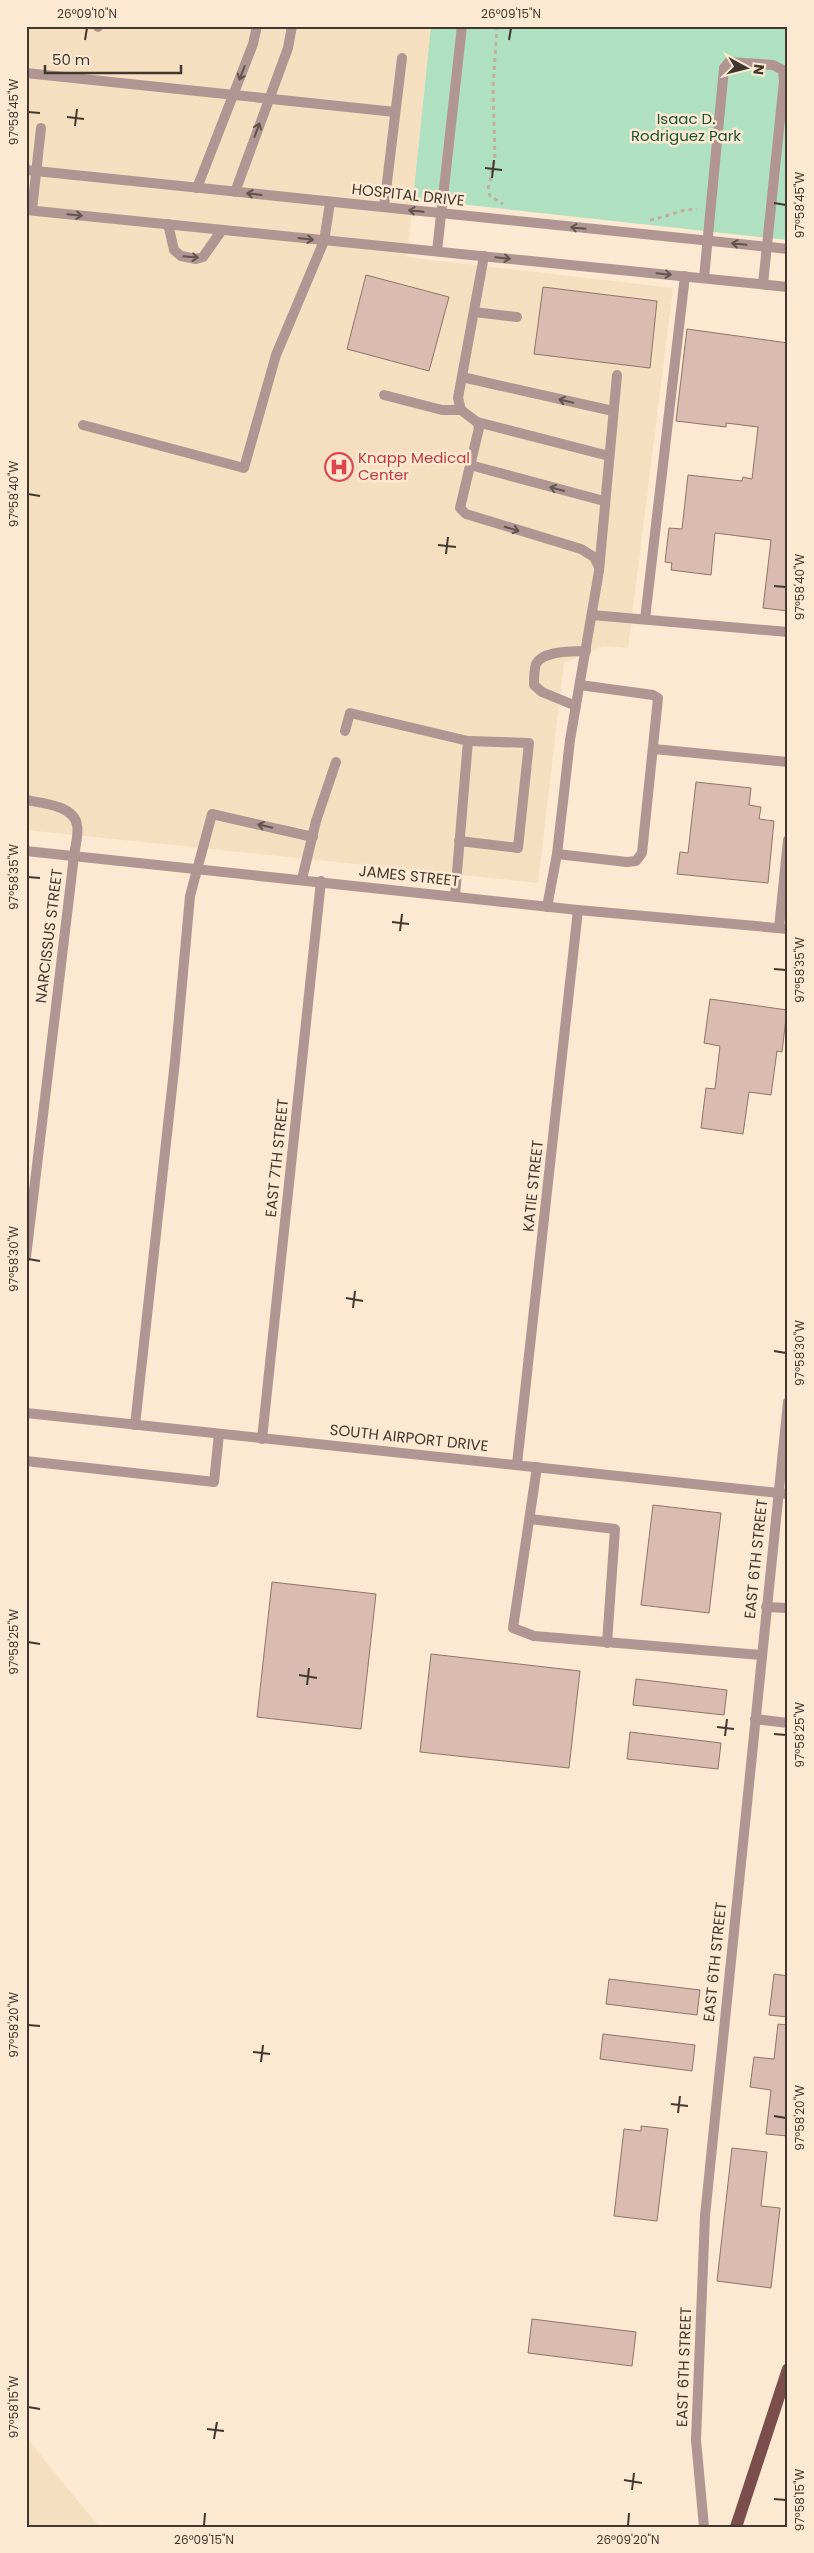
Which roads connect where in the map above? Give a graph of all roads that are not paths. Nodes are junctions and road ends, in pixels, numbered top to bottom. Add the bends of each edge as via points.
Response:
1 (257, 26) edge
2 (292, 26) edge
3 (462, 26) edge
4 (402, 58) dead end
5 (26, 73) edge
6 (233, 96) junction
7 (268, 100) junction
8 (395, 112) junction
9 (41, 128) dead end
10 (31, 171) edge
11 (197, 188) junction
12 (235, 192) junction
13 (330, 203) junction
14 (384, 208) junction
15 (29, 210) edge
16 (442, 214) junction
17 (168, 224) junction
18 (222, 230) junction
19 (324, 241) junction
20 (708, 241) junction
21 (767, 247) junction
22 (788, 250) edge
23 (437, 251) junction
24 (484, 256) junction
25 (685, 276) junction
26 (704, 278) junction
27 (763, 284) junction
28 (788, 286) edge
29 (474, 312) junction
30 (517, 317) dead end
31 (617, 375) dead end
32 (462, 377) junction
33 (384, 395) dead end
34 (461, 410) junction
35 (613, 411) junction
36 (477, 422) junction
37 (83, 425) dead end
38 (609, 456) junction
39 (470, 465) junction
40 (604, 501) junction
41 (598, 565) junction
42 (592, 615) junction
43 (645, 619) junction
44 (788, 632) edge
45 (586, 652) junction
46 (580, 685) junction
47 (576, 706) junction
48 (344, 732) dead end
49 (468, 741) junction
50 (654, 748) junction
51 (336, 762) dead end
52 (788, 762) edge
53 (26, 800) edge
54 (313, 837) junction
55 (788, 840) edge
56 (459, 841) junction
57 (26, 851) edge
58 (557, 854) junction
59 (74, 856) junction
60 (198, 869) junction
61 (302, 879) junction
62 (321, 881) junction
63 (455, 896) junction
64 (547, 906) junction
65 (578, 910) junction
66 (783, 928) edge
67 (26, 1256) edge
68 (788, 1402) edge
69 (26, 1413) edge
70 (135, 1425) junction
71 (219, 1434) junction
72 (262, 1439) junction
73 (26, 1461) edge
74 (517, 1464) junction
75 (537, 1467) junction
76 (783, 1494) edge
77 (530, 1519) junction
78 (766, 1606) junction
79 (788, 1608) edge
80 (607, 1643) junction
81 (761, 1655) junction
82 (755, 1720) junction
83 (788, 1723) edge
84 (788, 2369) edge
85 (704, 2527) edge
86 (736, 2527) edge

1 -> 6 street
2 - 7 street via 288,48
3 - 16 street
4 - 8 street
5 - 6 street
6 - 7 street
6 - 11 street
7 - 8 street
12 -> 7 street
8 - 14 street
9 - 10 street
10 - 11 street, HOSPITAL DRIVE
10 - 15 street
11 - 12 street, HOSPITAL DRIVE
13 -> 12 street, HOSPITAL DRIVE
13 - 14 street, HOSPITAL DRIVE
13 - 19 street
16 -> 14 street, HOSPITAL DRIVE
15 -> 17 street
20 -> 16 street, HOSPITAL DRIVE
16 - 23 street
17 - 18 street
17 -> 18 street via 174,250 181,256 196,259 203,257
18 -> 19 street
19 - 23 street
19 - 37 street via 276,355 244,468
21 -> 20 street, HOSPITAL DRIVE
20 - 21 street via 724,68 729,62 773,65 783,70 784,81
20 - 26 street
21 - 22 street, HOSPITAL DRIVE
21 - 27 street
23 - 24 street
24 -> 25 street
24 - 29 street
25 - 26 street
25 - 43 street
26 - 27 street
27 - 28 street
29 - 30 street
29 - 32 street
31 - 35 street
32 - 34 street via 458,398
35 -> 32 street
33 - 34 street via 442,410
34 - 36 street
35 - 38 street
36 - 38 street
36 - 39 street via 479,428
38 - 40 street
40 -> 39 street
39 -> 41 street via 460,508 466,514 580,550 594,557
40 - 41 street
41 - 42 street
42 - 43 street
42 - 45 street
43 - 44 street
45 - 46 street
45 - 47 street via 542,658 535,673 534,684 538,689
46 - 47 street
46 - 50 street via 658,698
47 - 58 street
48 - 49 street via 350,713
49 - 56 street
49 - 56 street via 529,743 518,848
50 - 52 street
50 - 58 street via 642,853 636,861
51 - 54 street
53 - 59 street, NARCISSUS STREET via 53,805 74,818 77,824
54 -> 60 street via 212,814
54 - 61 street
55 - 66 street
56 - 63 street
57 - 59 street, JAMES STREET
58 - 64 street
59 - 60 street, JAMES STREET
59 - 67 street, NARCISSUS STREET
60 - 61 street, JAMES STREET
60 - 70 street via 190,896
61 - 62 street, JAMES STREET
62 - 63 street, JAMES STREET
62 - 72 street, EAST 7TH STREET
63 - 64 street, JAMES STREET
64 - 65 street, JAMES STREET
65 - 66 street, JAMES STREET
65 - 74 street, KATIE STREET
68 - 76 street, EAST 6TH STREET
69 - 70 street, SOUTH AIRPORT DRIVE
70 - 71 street, SOUTH AIRPORT DRIVE
71 - 72 street, SOUTH AIRPORT DRIVE
71 - 73 street via 214,1482
72 - 74 street, SOUTH AIRPORT DRIVE
74 - 75 street, SOUTH AIRPORT DRIVE
75 - 76 street, SOUTH AIRPORT DRIVE
75 - 77 street
76 - 78 street, EAST 6TH STREET
77 - 80 street via 615,1529
77 - 80 street via 514,1628 534,1636
78 - 79 street
78 - 81 street, EAST 6TH STREET
80 - 81 street
81 - 82 street, EAST 6TH STREET
82 - 83 street
82 - 85 street, EAST 6TH STREET via 705,2216 696,2440
84 - 86 main road

